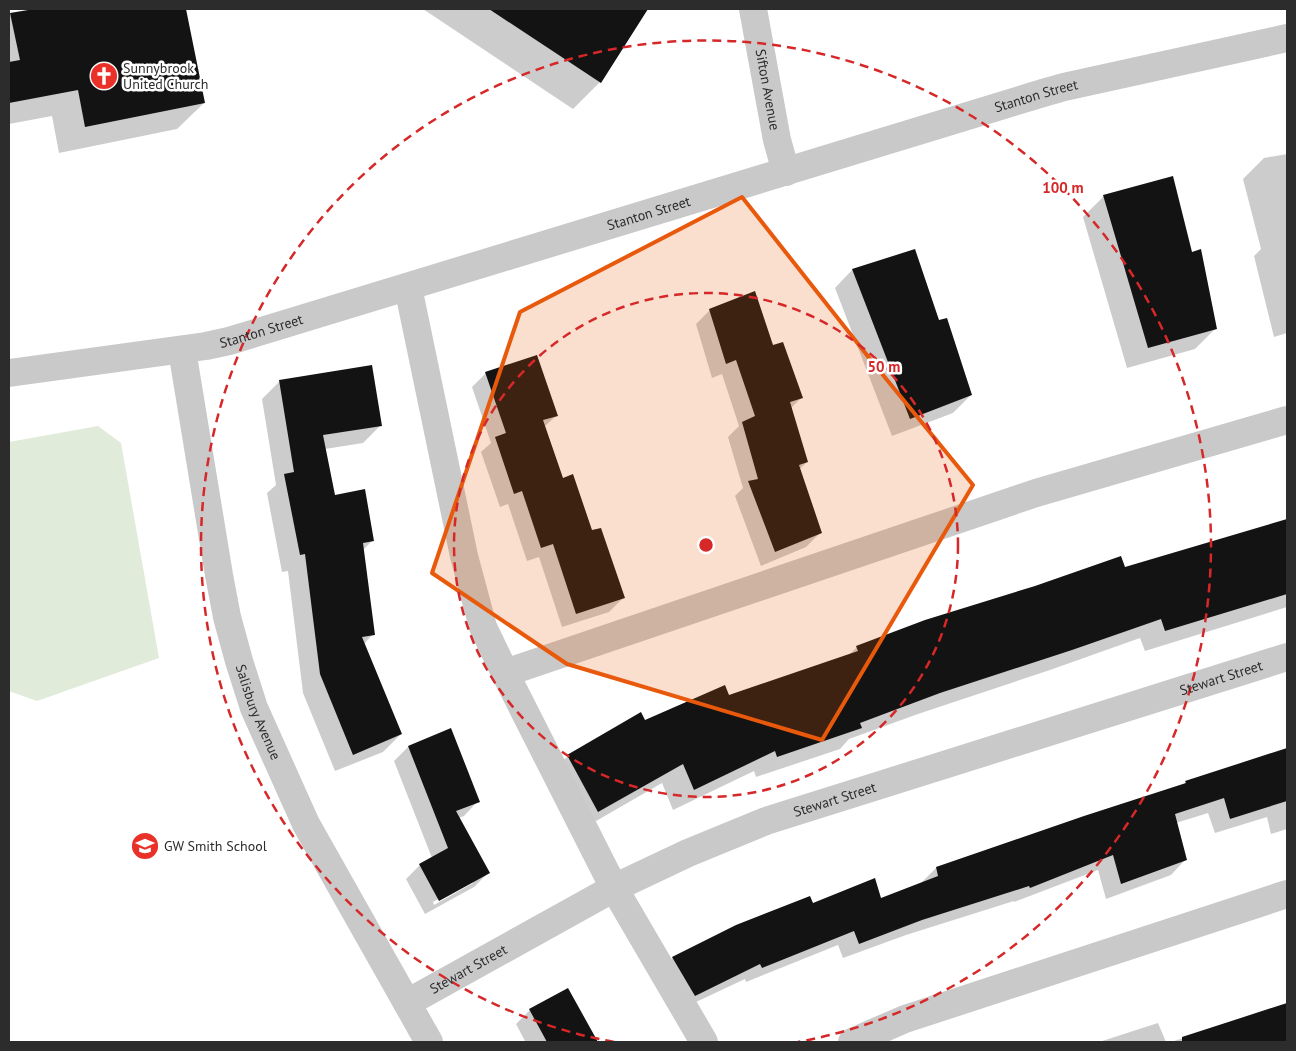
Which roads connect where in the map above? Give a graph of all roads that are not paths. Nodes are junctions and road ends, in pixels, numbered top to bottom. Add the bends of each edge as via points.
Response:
1 (753, 9) edge
2 (1287, 38) edge
3 (786, 172) junction
4 (408, 287) junction
5 (182, 350) junction
6 (9, 373) edge
7 (1287, 420) edge
8 (1287, 657) edge
9 (505, 672) junction
10 (614, 888) junction
11 (1287, 894) edge
12 (407, 1003) junction
13 (429, 1042) edge
14 (704, 1042) edge
15 (852, 1042) edge

1 - 3 street, Sifton Avenue
2 - 3 street, Stanton Street via 1064,87
3 - 4 street, Stanton Street
4 - 5 street, Stanton Street via 229,341
4 - 9 street via 464,556 483,626
5 - 6 street, Stanton Street
5 - 12 street, Salisbury Avenue via 219,575 232,635 254,708 306,824
7 - 9 street via 1036,494
8 - 10 street, Stewart Street via 766,821
9 - 10 street
10 - 12 street, Stewart Street
10 - 14 street
11 - 15 street via 904,1019
12 - 13 street, Salisbury Avenue

